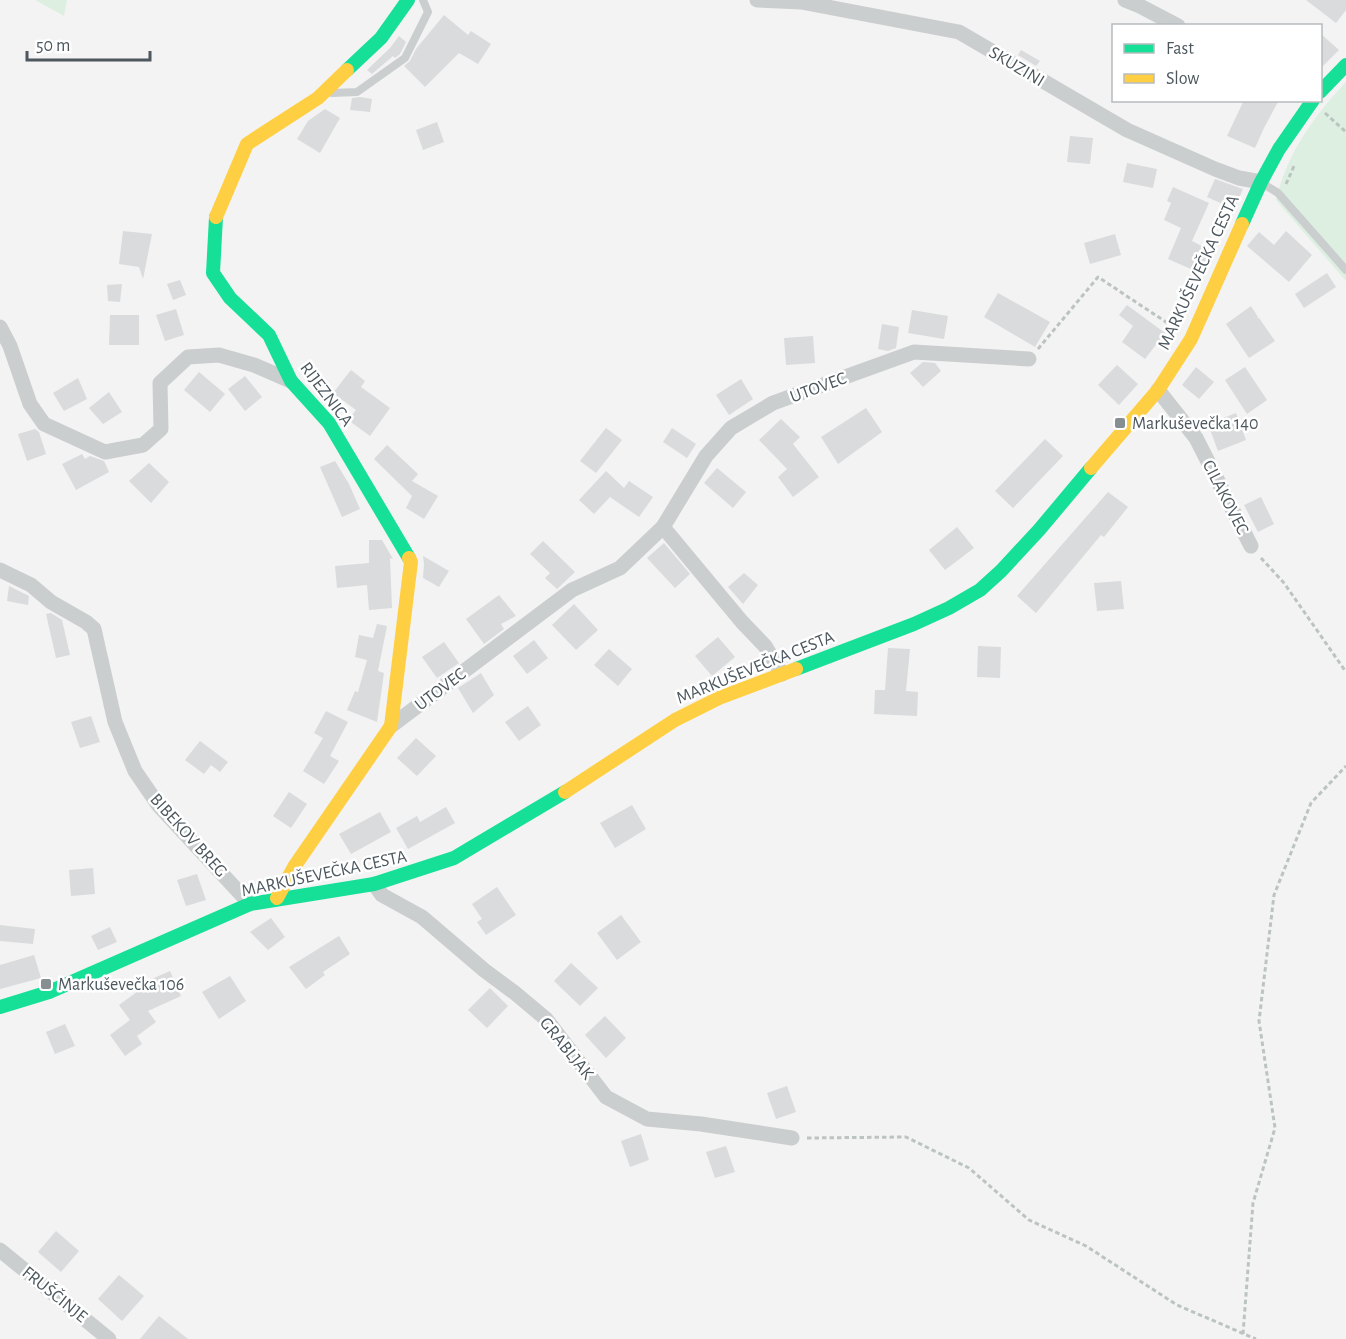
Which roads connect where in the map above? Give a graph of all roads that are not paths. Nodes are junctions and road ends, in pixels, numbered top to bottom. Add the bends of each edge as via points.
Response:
1 (408, 0) edge
2 (423, 0) edge
3 (757, 0) edge
4 (1125, 0) edge
5 (1174, 24) edge
6 (1345, 67) edge
7 (1322, 90) edge
8 (321, 94) junction
9 (1309, 102) edge
10 (1261, 182) junction
11 (1346, 270) edge
12 (0, 327) edge
13 (1029, 359) road end
14 (291, 381) junction
15 (1158, 390) junction
16 (663, 527) junction
17 (1251, 546) road end
18 (0, 570) edge
19 (782, 674) junction
20 (391, 726) junction
21 (374, 884) junction
22 (277, 898) junction
23 (250, 904) junction
24 (0, 1007) edge
25 (792, 1138) road end
26 (0, 1250) edge
27 (109, 1339) edge

1 - 8 main road, RIJEZNICA via 381,38
2 - 8 lane via 428,12 405,58 357,92
3 - 10 street, SKUZINI via 801,2 959,32 1127,130 1215,169
4 - 5 street
6 - 7 main road
8 - 14 main road, RIJEZNICA via 247,144 215,219 213,273 230,298 269,335
9 - 10 main road, MARKUŠEVEČKA CESTA
10 - 11 lane via 1278,193
10 - 15 main road, MARKUŠEVEČKA CESTA via 1191,339
12 - 14 street via 30,404 44,424 105,452 143,446 161,429 160,383 188,357 219,354
13 - 16 street, UTOVEC via 914,352 773,403 730,428 706,456
14 - 20 main road, RIJEZNICA via 329,423 411,562
15 - 17 street, CILAKOVEC via 1196,438
15 - 19 main road, MARKUŠEVEČKA CESTA via 1039,530 980,590 914,624
16 - 19 street via 765,646
16 - 20 street, UTOVEC via 620,568 572,590
18 - 23 street, BIBEKOV BREG via 31,585 94,629 115,722 135,771 159,806
19 - 21 main road, MARKUŠEVEČKA CESTA via 675,720 593,775 454,858
20 - 22 main road, RIJEZNICA
21 - 22 main road, MARKUŠEVEČKA CESTA
21 - 25 street, GRABLJAK via 382,895 422,916 546,1019 606,1097 647,1119
22 - 23 main road, MARKUŠEVEČKA CESTA
23 - 24 main road, MARKUŠEVEČKA CESTA via 49,992
26 - 27 street, FRUŠČINJE

